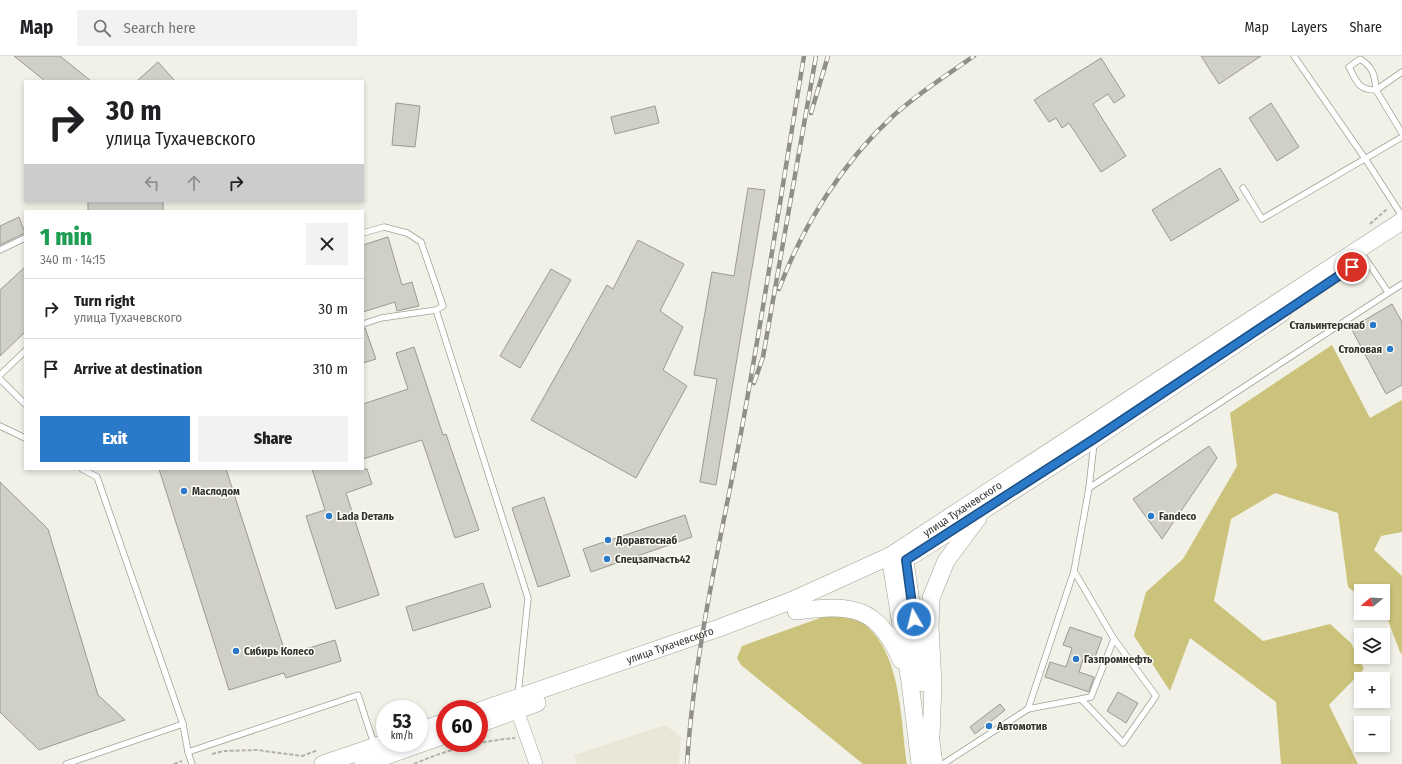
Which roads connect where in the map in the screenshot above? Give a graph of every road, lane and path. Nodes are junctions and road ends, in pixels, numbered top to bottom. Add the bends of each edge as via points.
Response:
1 (1294, 56) edge
2 (1402, 72) edge
3 (1376, 90) junction
4 (1402, 133) edge
5 (1402, 137) edge
6 (1366, 160) junction
7 (1243, 188) dead end
8 (1402, 216) edge
9 (1402, 221) edge
10 (364, 233) edge
11 (1402, 234) edge
12 (24, 238) edge
13 (0, 250) edge
14 (1365, 258) junction
15 (1402, 284) edge
16 (1388, 292) junction
17 (436, 310) junction
18 (364, 324) edge
19 (24, 352) edge
20 (0, 374) edge
21 (0, 379) edge
22 (24, 403) edge
23 (0, 426) edge
24 (24, 438) edge
25 (1094, 439) junction
26 (84, 470) edge
27 (90, 470) edge
28 (97, 477) junction
29 (1088, 488) junction
30 (985, 509) junction
31 (898, 558) junction
32 (1074, 571) junction
33 (796, 611) junction
34 (1114, 639) junction
35 (910, 682) junction
36 (1082, 700) junction
37 (517, 704) junction
38 (488, 709) edge
39 (1028, 709) junction
40 (488, 719) edge
41 (183, 724) junction
42 (931, 736) junction
43 (436, 737) edge
44 (526, 738) junction
45 (188, 752) junction
46 (375, 753) edge
47 (321, 757) edge
48 (191, 761) edge
49 (66, 764) edge
50 (414, 764) edge
51 (536, 764) edge
52 (920, 764) edge
53 (934, 764) edge
54 (943, 764) edge

1 - 6 lane
2 - 3 lane
3 - 3 lane via 1375,78 1369,65 1360,59 1349,67 1358,85 1366,90
3 - 4 lane
5 - 6 lane
6 - 7 lane via 1262,219
6 - 8 lane
9 - 31 main road, улица Тухачевского
10 - 17 lane via 384,227 407,232 420,242 443,306
11 - 14 main road, улица Тухачевского
12 - 13 lane
14 - 16 lane
14 - 25 main road, улица Тухачевского
15 - 16 lane
16 - 29 lane
17 - 18 lane via 381,318
17 - 37 lane via 528,598
19 - 20 lane
21 - 22 lane
23 - 24 lane
25 - 29 lane
25 - 30 main road, улица Тухачевского
26 - 28 lane
27 - 28 lane
28 - 41 lane
29 - 32 lane
30 - 31 main road, улица Тухачевского
30 - 42 main road via 946,560 932,598
31 - 33 main road, улица Тухачевского
31 - 35 main road
31 - 37 main road, улица Тухачевского
31 - 42 main road
32 - 34 lane
32 - 39 lane
33 - 35 main road via 827,607 854,609 871,617 893,642
33 - 37 main road, улица Тухачевского
34 - 36 lane via 1091,697
34 - 36 lane via 1156,696 1122,743
35 - 52 main road
36 - 39 lane
37 - 38 main road, улица Тухачевского
37 - 40 main road, улица Тухачевского
37 - 44 street
39 - 54 lane
41 - 45 lane
41 - 49 lane
42 - 53 main road
43 - 46 main road
44 - 50 path via 490,740 437,754
44 - 51 street
45 - 46 lane via 358,695
45 - 48 lane
46 - 47 main road
47 - 48 path via 256,750 224,751

